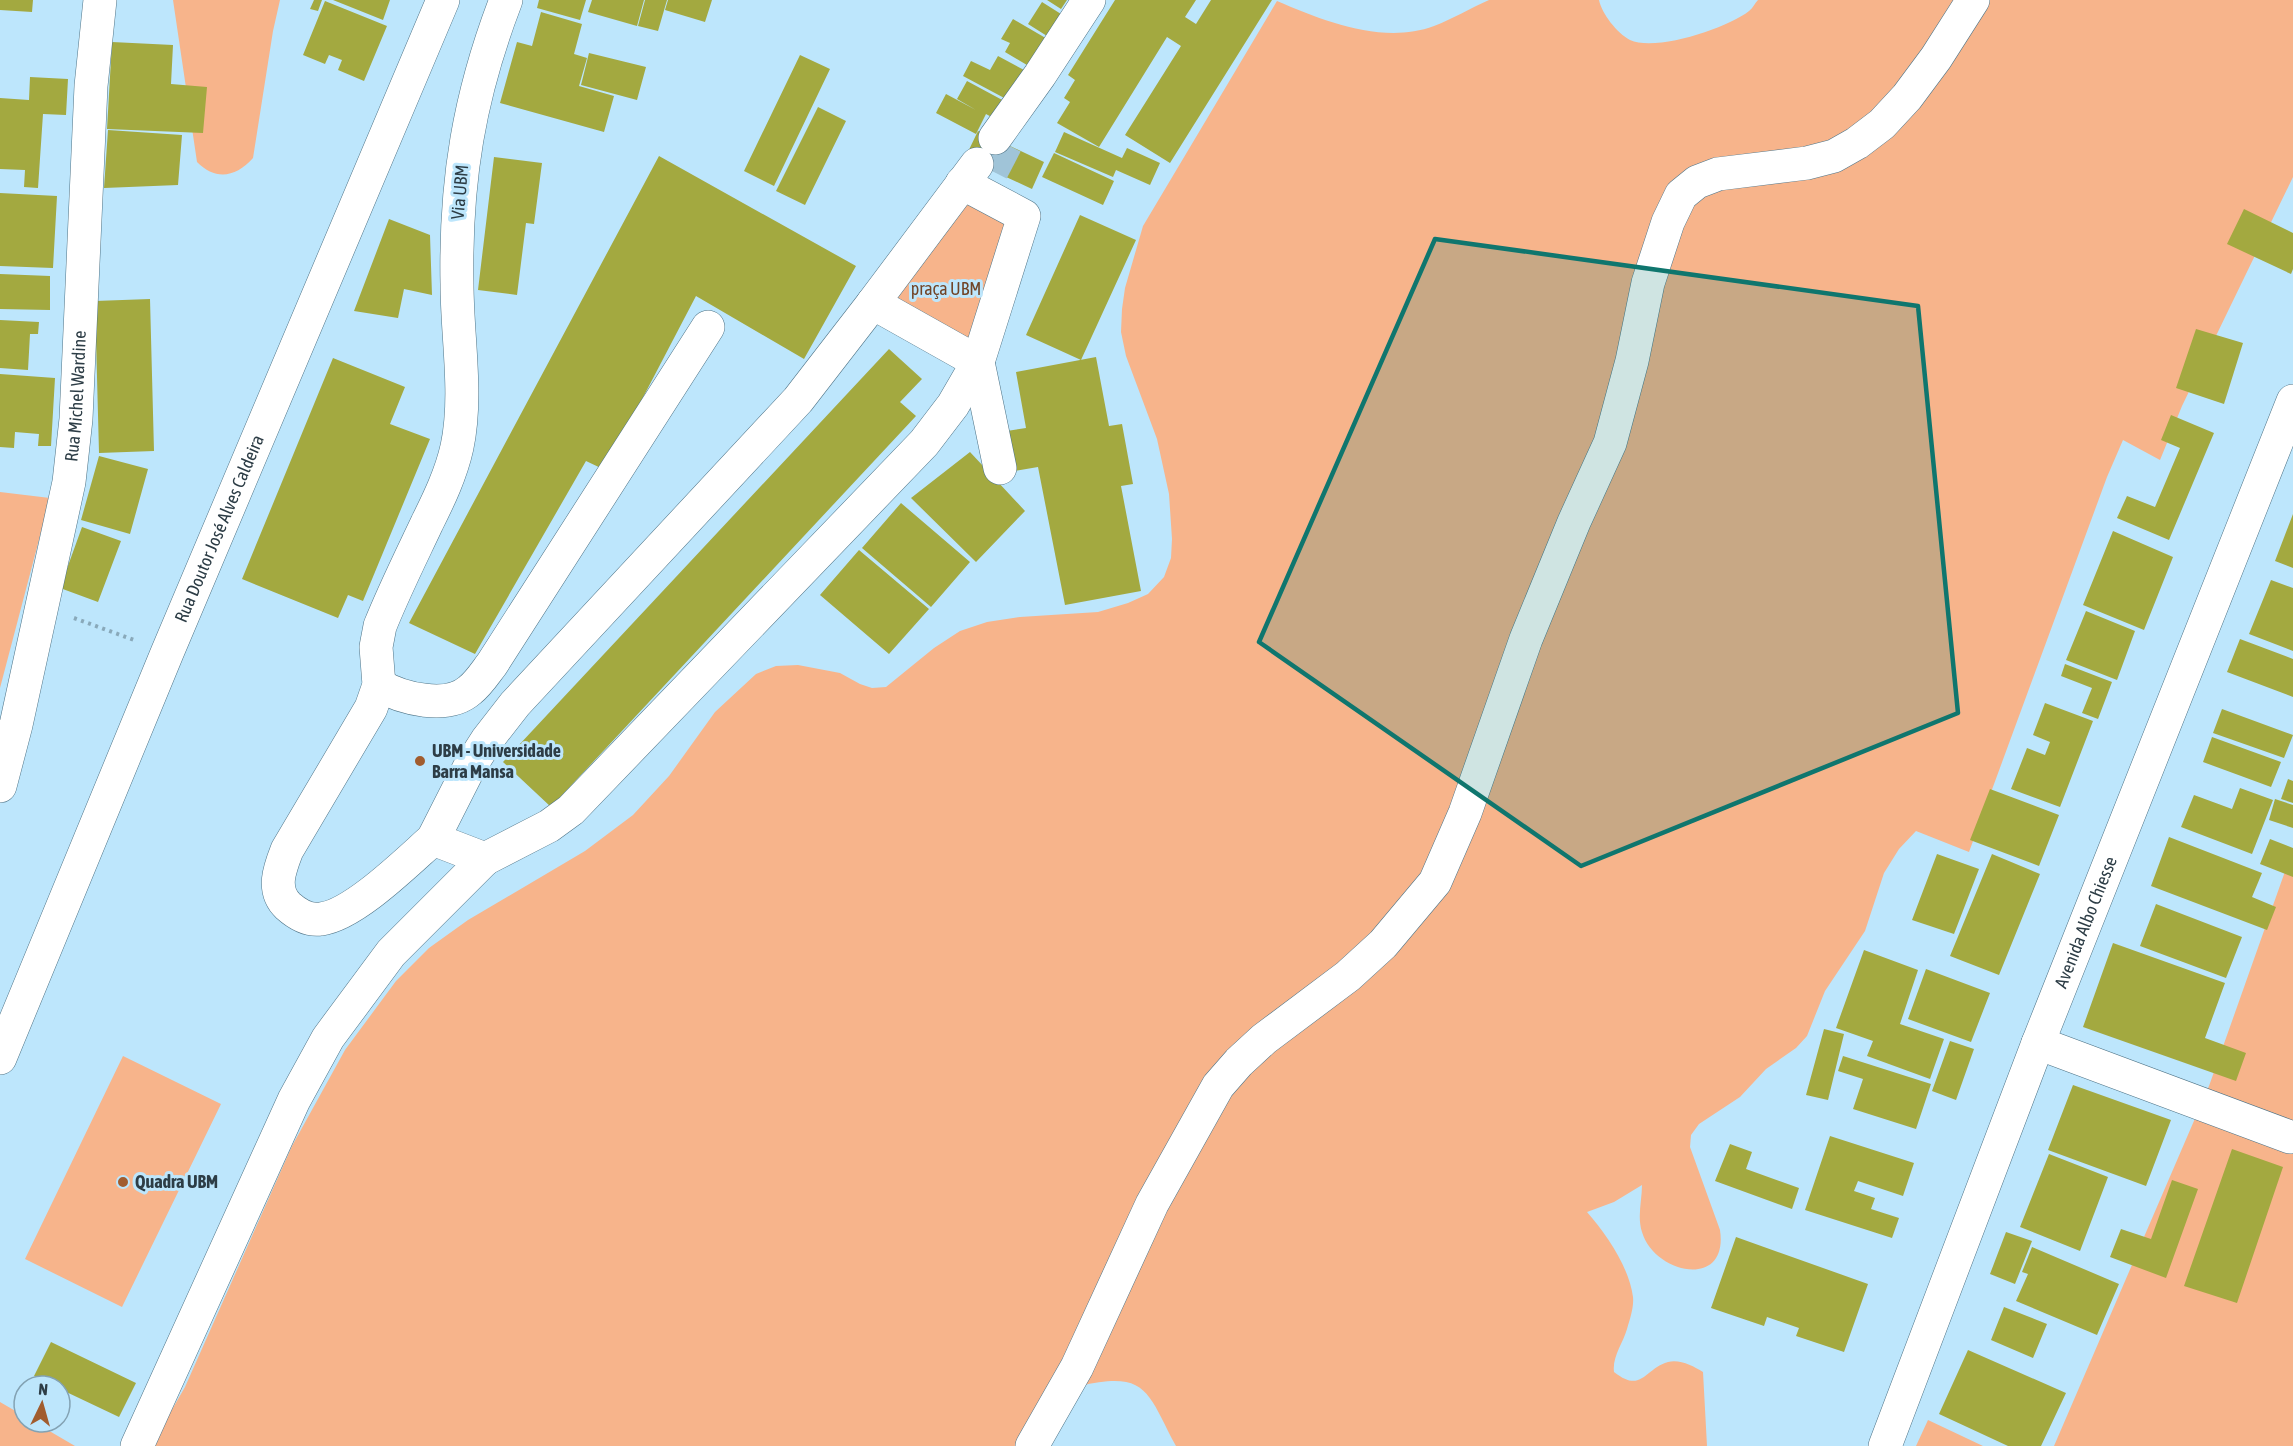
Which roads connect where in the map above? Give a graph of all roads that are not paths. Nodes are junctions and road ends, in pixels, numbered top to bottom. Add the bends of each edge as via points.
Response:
1 (100, 0) edge
2 (443, 0) edge
3 (1089, 0) edge
4 (1973, 0) edge
5 (503, 7) edge
6 (985, 165) junction
7 (873, 303) junction
8 (708, 327) dead end
9 (978, 362) junction
10 (2293, 401) edge
11 (1000, 468) dead end
12 (379, 685) junction
13 (0, 786) edge
14 (433, 839) junction
15 (485, 859) junction
16 (2038, 1042) junction
17 (0, 1058) edge
18 (2290, 1137) dead end
19 (137, 1446) edge
20 (1032, 1446) edge
21 (1885, 1446) edge

1 - 13 street, Rua Michel Wardine via 91,86 76,419 69,482
2 - 17 street, Rua Doutor José Alves Caldeira
3 - 6 street
4 - 20 street via 1907,97 1857,143 1834,156 1807,163 1718,174 1696,182 1681,195 1648,283 1610,443 1526,639 1465,813 1435,882 1383,944 1348,976 1264,1039 1218,1086 1152,1204 1077,1367
5 - 12 street, Via UBM via 473,101 457,204 461,374 457,447 446,484 380,626 376,647
6 - 7 street
6 - 9 street via 1024,216
7 - 9 street
7 - 14 street via 798,400 515,704 469,768
8 - 12 street via 498,654 469,692 451,699 428,700 403,696
9 - 11 street
9 - 15 street via 953,405 924,443 571,810 549,826
10 - 16 street, Avenida Albo Chiesse
12 - 14 street via 371,708 287,850 279,873 279,889 286,904 301,916 328,918 372,892
14 - 15 street
15 - 19 street via 391,953 328,1038 294,1100
16 - 18 street
16 - 21 street, Avenida Albo Chiesse

